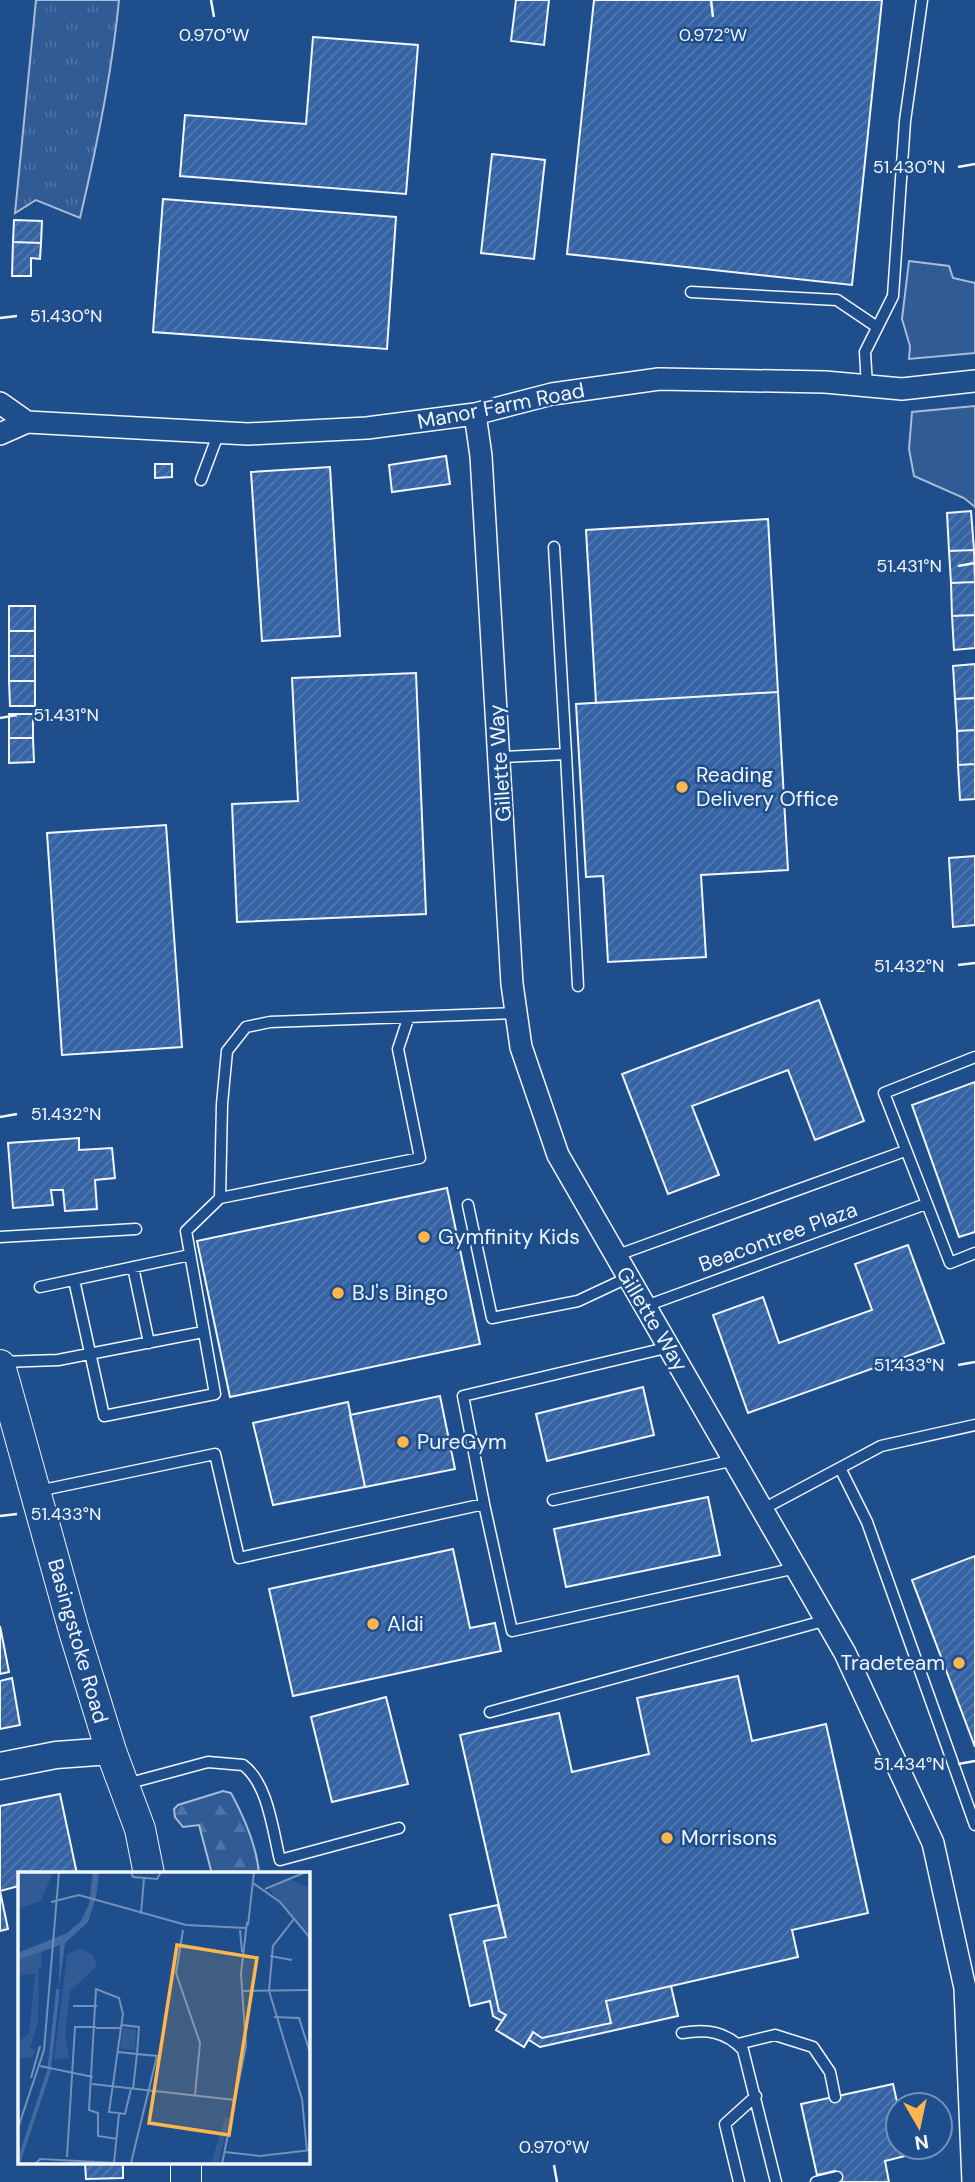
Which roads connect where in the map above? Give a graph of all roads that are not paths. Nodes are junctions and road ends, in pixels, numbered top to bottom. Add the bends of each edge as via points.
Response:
1 (922, 0) edge
2 (691, 292) dead end
3 (877, 327) junction
4 (975, 381) edge
5 (867, 386) junction
6 (0, 402) edge
7 (475, 414) junction
8 (27, 422) junction
9 (219, 432) junction
10 (0, 434) edge
11 (201, 480) dead end
12 (554, 547) dead end
13 (566, 754) junction
14 (500, 757) junction
15 (578, 986) dead end
16 (517, 1013) junction
17 (408, 1019) junction
18 (975, 1057) edge
19 (905, 1151) junction
20 (220, 1198) junction
21 (926, 1203) junction
22 (468, 1205) dead end
23 (136, 1229) dead end
24 (0, 1237) edge
25 (975, 1253) edge
26 (190, 1255) junction
27 (615, 1256) junction
28 (133, 1267) junction
29 (627, 1278) junction
30 (74, 1280) junction
31 (40, 1287) dead end
32 (643, 1307) junction
33 (203, 1332) junction
34 (149, 1343) junction
35 (670, 1347) junction
36 (92, 1354) junction
37 (0, 1364) edge
38 (975, 1425) edge
39 (735, 1460) junction
40 (840, 1468) junction
41 (35, 1492) junction
42 (552, 1500) dead end
43 (484, 1504) junction
44 (763, 1509) junction
45 (797, 1567) junction
46 (827, 1620) junction
47 (490, 1712) dead end
48 (111, 1751) junction
49 (0, 1766) edge
50 (123, 1785) junction
51 (975, 1825) edge
52 (398, 1828) dead end
53 (149, 1872) edge
54 (682, 2033) dead end
55 (738, 2044) junction
56 (756, 2096) junction
57 (835, 2097) dead end
58 (186, 2164) edge
59 (837, 2176) dead end
60 (186, 2182) edge
61 (739, 2182) edge
62 (776, 2182) edge
63 (816, 2182) edge
64 (973, 2182) edge

1 - 3 lane via 905,121 893,296
2 - 3 lane via 837,300
3 - 5 lane via 865,352
4 - 5 street, Manor Farm Road via 909,388
5 - 7 street, Manor Farm Road via 659,379 552,394
6 - 8 street
7 - 9 street, Manor Farm Road via 367,429
7 - 14 street, Gillette Way
8 - 9 street, Manor Farm Road
8 - 10 street, Manor Farm Road
9 - 11 lane
12 - 13 lane
13 - 14 lane
13 - 15 lane
14 - 16 street, Gillette Way
16 - 17 lane
16 - 27 street, Gillette Way via 522,1047 558,1154
17 - 20 lane via 270,1022 246,1027 227,1051
17 - 20 lane via 398,1049 420,1158
18 - 19 lane via 884,1093
19 - 21 lane
19 - 27 lane
20 - 26 lane via 186,1231
21 - 25 lane via 950,1263
21 - 32 lane, Beacontree Plaza
22 - 29 lane via 492,1318 578,1301
23 - 24 lane
26 - 28 lane
26 - 33 lane
27 - 29 street, Gillette Way
28 - 30 lane
28 - 34 lane
29 - 32 street, Gillette Way
30 - 31 lane
30 - 36 lane
32 - 35 street, Gillette Way
33 - 34 lane
33 - 36 lane via 215,1394 104,1416
34 - 36 lane
35 - 39 street, Gillette Way
35 - 43 lane via 463,1396
36 - 37 lane
37 - 41 main road, Basingstoke Road
38 - 40 lane via 881,1446
39 - 42 lane
39 - 44 street, Gillette Way
40 - 44 lane
40 - 51 lane via 867,1522
41 - 43 lane via 215,1454 239,1558
41 - 48 main road, Basingstoke Road
43 - 45 lane via 512,1631
44 - 45 street, Gillette Way
45 - 46 street, Gillette Way
46 - 47 lane
46 - 64 street, Gillette Way via 933,1843 965,1988
48 - 49 street
48 - 50 main road, Basingstoke Road
50 - 52 lane via 208,1762 243,1765 260,1789 280,1860
50 - 53 main road, Basingstoke Road via 140,1829
54 - 55 lane via 706,2030
55 - 56 lane
55 - 57 lane via 775,2035 813,2047 830,2072
56 - 61 lane via 725,2124
56 - 62 lane
58 - 60 main road
59 - 63 lane

